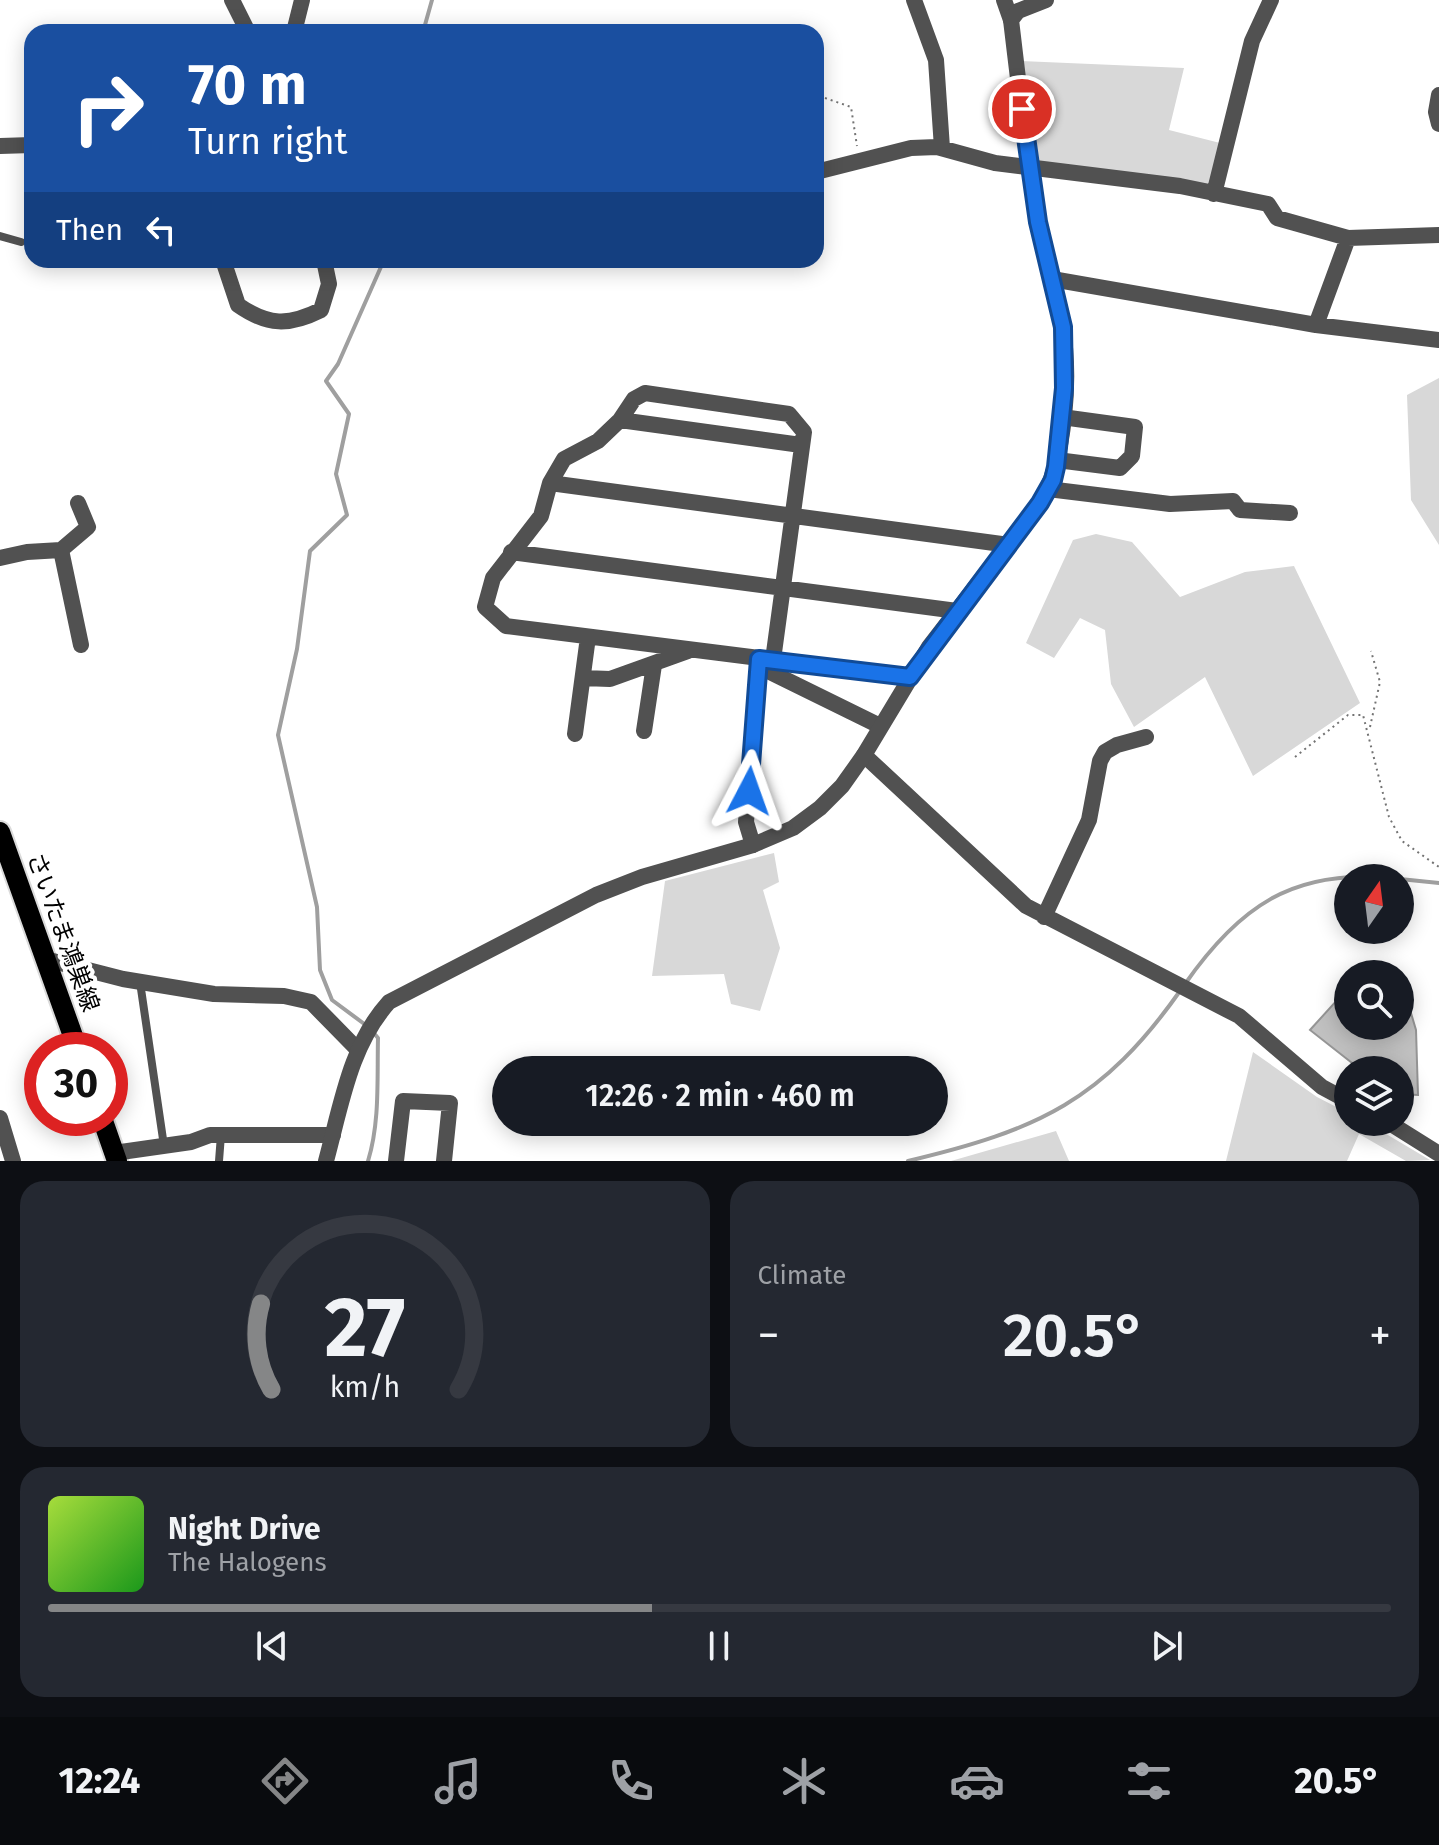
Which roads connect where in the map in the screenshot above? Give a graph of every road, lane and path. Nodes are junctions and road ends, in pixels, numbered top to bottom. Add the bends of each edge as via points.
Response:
1 (232, 0) edge
2 (302, 0) edge
3 (914, 0) edge
4 (1004, 0) edge
5 (1046, 0) edge
6 (1271, 0) edge
7 (1011, 20) junction
8 (244, 24) edge
9 (296, 24) edge
10 (1439, 95) edge
11 (825, 98) dead end
12 (1439, 124) edge
13 (24, 145) edge
14 (0, 146) edge
15 (942, 148) junction
16 (860, 162) junction
17 (1030, 168) junction
18 (824, 170) edge
19 (1214, 194) junction
20 (1439, 235) edge
21 (0, 236) edge
22 (1348, 238) junction
23 (21, 242) dead end
24 (226, 268) edge
25 (326, 268) edge
26 (1052, 279) junction
27 (1316, 325) junction
28 (1439, 340) edge
29 (1062, 417) junction
30 (620, 420) junction
31 (801, 445) junction
32 (1057, 460) junction
33 (550, 483) junction
34 (1048, 489) junction
35 (78, 503) dead end
36 (1290, 513) dead end
37 (793, 516) junction
38 (1009, 545) junction
39 (61, 550) junction
40 (511, 552) junction
41 (0, 558) edge
42 (784, 587) junction
43 (957, 611) junction
44 (588, 637) junction
45 (81, 645) dead end
46 (690, 650) junction
47 (1371, 651) dead end
48 (764, 662) junction
49 (654, 665) junction
50 (910, 677) junction
51 (583, 678) junction
52 (880, 726) junction
53 (1369, 730) junction
54 (644, 731) dead end
55 (575, 734) dead end
56 (1146, 737) dead end
57 (864, 755) junction
58 (1295, 757) dead end
59 (0, 832) edge
60 (753, 845) junction
61 (1439, 867) edge
62 (1044, 917) junction
63 (45, 959) junction
64 (140, 981) junction
65 (71, 1032) edge
66 (358, 1050) junction
67 (1334, 1093) edge
68 (0, 1118) edge
69 (221, 1134) junction
70 (333, 1135) junction
71 (108, 1136) edge
72 (1410, 1136) edge
73 (164, 1146) junction
74 (1439, 1154) edge
75 (116, 1157) edge
76 (13, 1161) edge
77 (219, 1161) edge
78 (326, 1161) edge
79 (396, 1161) edge
80 (444, 1161) edge

1 - 8 street
2 - 9 street
3 - 15 street via 936,60
4 - 7 street
5 - 7 street via 1018,11
6 - 19 street via 1252,41
7 - 17 street
10 - 12 street
11 - 16 path via 851,107
13 - 14 street
15 - 16 street via 911,148
15 - 17 street
16 - 18 street
17 - 19 street
17 - 26 street
19 - 22 street via 1268,204 1277,218
20 - 22 street
21 - 23 lane
22 - 27 street
24 - 25 street via 238,305 262,320 288,324 321,310 329,284
26 - 27 street
26 - 29 street via 1063,327
27 - 28 street
29 - 32 street
29 - 32 street via 1135,427 1132,456 1120,468
30 - 31 street
30 - 31 street via 645,393 789,414 804,432
30 - 33 street via 598,441 564,459
31 - 37 street
32 - 34 street
33 - 37 street
33 - 40 street via 541,516
34 - 36 street via 1170,504 1233,501 1240,510
34 - 38 street
35 - 39 street via 88,527
37 - 38 street
37 - 42 street
38 - 43 street
39 - 41 street
39 - 45 street
40 - 42 street
40 - 44 street via 493,578 485,607 506,626
42 - 43 street
42 - 48 street
43 - 50 street
44 - 46 street
44 - 51 street
46 - 48 street
46 - 49 street
47 - 53 path via 1380,682
48 - 50 street
48 - 52 street
48 - 60 street via 746,822
49 - 51 street via 610,679
49 - 54 street
50 - 52 street
51 - 55 street
52 - 57 street
53 - 58 path via 1363,715 1348,715
53 - 61 path via 1389,817 1402,841
56 - 62 street via 1105,752 1089,820
57 - 60 street via 820,808 793,828
57 - 62 street via 976,862
59 - 63 main road, さいたま鴻巣線
60 - 66 street via 596,895 433,977 389,1002 370,1022
62 - 67 street via 1239,1016
63 - 64 street
63 - 65 main road, さいたま鴻巣線
64 - 66 street via 311,1002
64 - 73 lane
66 - 70 street
68 - 76 street
69 - 70 street
69 - 73 street
69 - 77 lane
70 - 78 street
71 - 75 main road
72 - 74 street
73 - 75 street
79 - 80 street via 403,1101 450,1103

